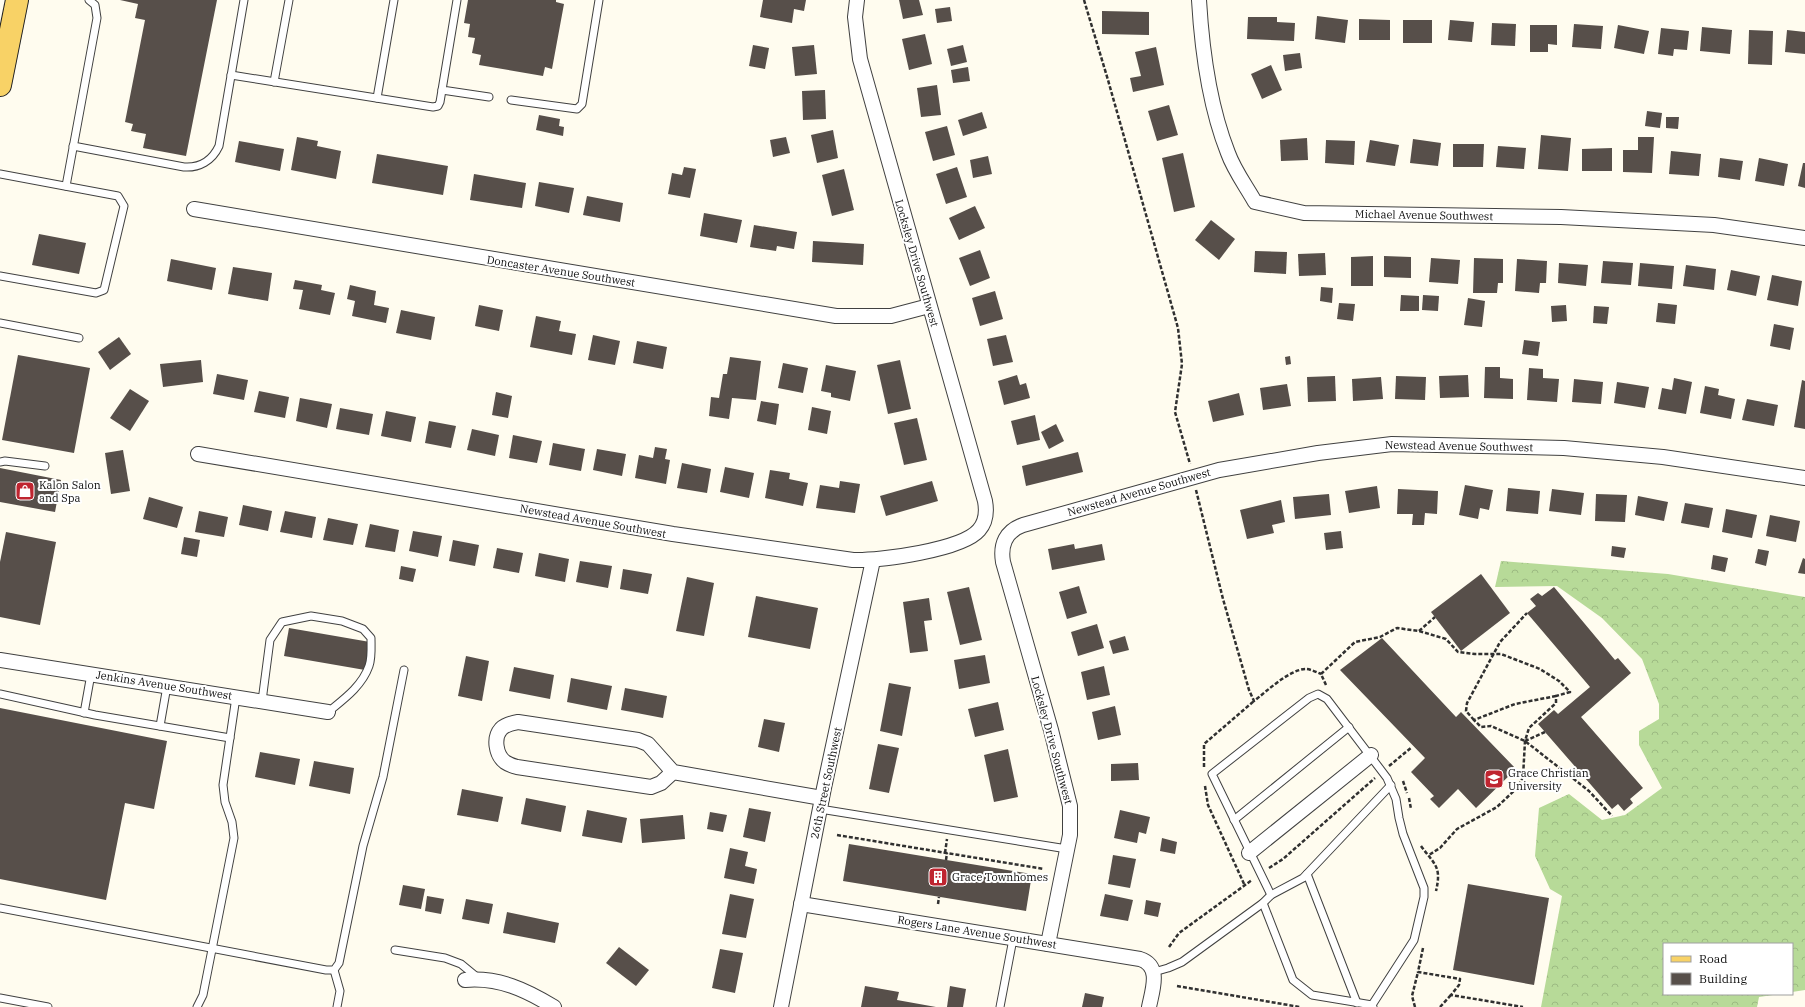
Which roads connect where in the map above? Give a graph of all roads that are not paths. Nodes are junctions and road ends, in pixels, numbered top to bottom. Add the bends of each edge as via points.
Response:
1 (17, 0) edge
2 (89, 0) edge
3 (244, 0) edge
4 (289, 0) edge
5 (394, 0) edge
6 (458, 0) edge
7 (599, 0) edge
8 (857, 0) edge
9 (1199, 0) edge
10 (231, 75) junction
11 (274, 82) junction
12 (0, 85) edge
13 (442, 90) junction
14 (489, 97) dead end
15 (377, 98) junction
16 (511, 100) dead end
17 (73, 146) junction
18 (0, 174) edge
19 (66, 186) junction
20 (194, 209) dead end
21 (1805, 238) edge
22 (0, 276) edge
23 (929, 306) junction
24 (0, 323) edge
25 (79, 338) dead end
26 (198, 454) dead end
27 (0, 462) edge
28 (44, 466) dead end
29 (1805, 478) edge
30 (983, 525) joint
31 (1005, 539) joint
32 (872, 560) junction
33 (0, 660) edge
34 (404, 670) dead end
35 (91, 674) junction
36 (167, 686) junction
37 (0, 694) edge
38 (236, 697) junction
39 (262, 701) junction
40 (328, 712) joint
41 (84, 713) junction
42 (160, 726) junction
43 (1349, 727) junction
44 (230, 738) junction
45 (1371, 755) junction
46 (673, 772) junction
47 (1391, 785) junction
48 (821, 803) junction
49 (1234, 820) junction
50 (1067, 850) junction
51 (1250, 852) junction
52 (1307, 874) junction
53 (1271, 895) junction
54 (1263, 903) junction
55 (801, 904) junction
56 (0, 908) edge
57 (1013, 939) junction
58 (1048, 944) junction
59 (212, 948) junction
60 (395, 950) dead end
61 (1152, 969) junction
62 (334, 970) junction
63 (480, 979) junction
64 (465, 980) dead end
65 (0, 998) edge
66 (1357, 1003) junction
67 (1373, 1006) edge
68 (48, 1007) edge
69 (197, 1007) edge
70 (336, 1007) edge
71 (554, 1007) edge
72 (781, 1007) edge
73 (1000, 1007) edge
74 (1149, 1007) edge

1 - 12 main road
2 - 17 lane via 95,5 97,18
3 - 10 lane
4 - 11 lane
5 - 15 lane
6 - 13 lane
7 - 16 lane via 582,104 577,109
8 - 23 street, Locksley Drive Southwest via 860,59
9 - 21 street, Michael Avenue Southwest via 1201,41 1213,105 1228,154 1255,202 1304,213 1560,217 1683,223
10 - 11 lane
10 - 17 lane via 219,146 215,154 200,165 193,168 184,167
11 - 15 lane
13 - 14 lane
13 - 15 lane via 438,106 433,107
17 - 19 lane
18 - 19 lane
19 - 22 lane via 118,196 124,206 104,290 96,293
20 - 23 street, Doncaster Avenue Southwest via 836,316 891,316
23 - 30 street, Locksley Drive Southwest via 986,501
24 - 25 lane
26 - 32 street, Newstead Avenue Southwest via 673,534 825,557
27 - 28 lane via 5,460
29 - 31 street, Newstead Avenue Southwest via 1663,457 1564,448 1392,444 1318,453 1219,470 1023,525 1014,529
30 - 32 street, Newstead Avenue Southwest via 975,534 961,542
31 - 50 street, Locksley Drive Southwest via 1002,550 1003,562 1068,792 1071,820
32 - 48 street, 26th Street Southwest
33 - 35 street, Jenkins Avenue Southwest
34 - 62 lane via 383,776 364,846 339,963
35 - 36 street, Jenkins Avenue Southwest
35 - 41 lane
36 - 38 street, Jenkins Avenue Southwest
36 - 42 lane
37 - 41 lane
38 - 39 street, Jenkins Avenue Southwest
38 - 44 lane
39 - 40 street, Jenkins Avenue Southwest
39 - 40 lane via 270,640 282,622 312,616 342,621 363,629 371,638 370,664 363,679
41 - 42 lane
42 - 44 lane
43 - 45 lane
43 - 49 lane
43 - 49 lane via 1327,699 1318,694 1314,695 1212,774
44 - 59 lane via 223,785 234,838
45 - 47 lane
45 - 51 street
46 - 46 street via 648,744 638,740 518,722 501,729 496,739 498,752 504,762 517,767 650,787 661,783
46 - 48 street
47 - 52 lane
47 - 67 lane via 1400,825 1423,884 1424,897 1414,940
48 - 50 lane
48 - 55 street, 26th Street Southwest
49 - 51 lane
50 - 58 street, Locksley Drive Southwest
51 - 53 lane
52 - 53 lane via 1299,881
52 - 66 lane
53 - 54 lane
54 - 61 lane via 1182,962 1168,968
54 - 66 lane via 1293,980 1312,995
55 - 57 street, Rogers Lane Avenue Southwest
55 - 72 street, 26th Street Southwest
56 - 59 lane
57 - 58 street, Rogers Lane Avenue Southwest
57 - 73 lane
58 - 61 street, Rogers Lane Avenue Southwest via 1135,958 1143,960
59 - 62 lane
59 - 69 lane via 203,995
60 - 63 lane via 444,958 461,964
61 - 74 street via 1154,984
62 - 70 lane via 340,991
63 - 64 street
63 - 71 street via 504,982 531,993
65 - 68 lane
66 - 67 lane

